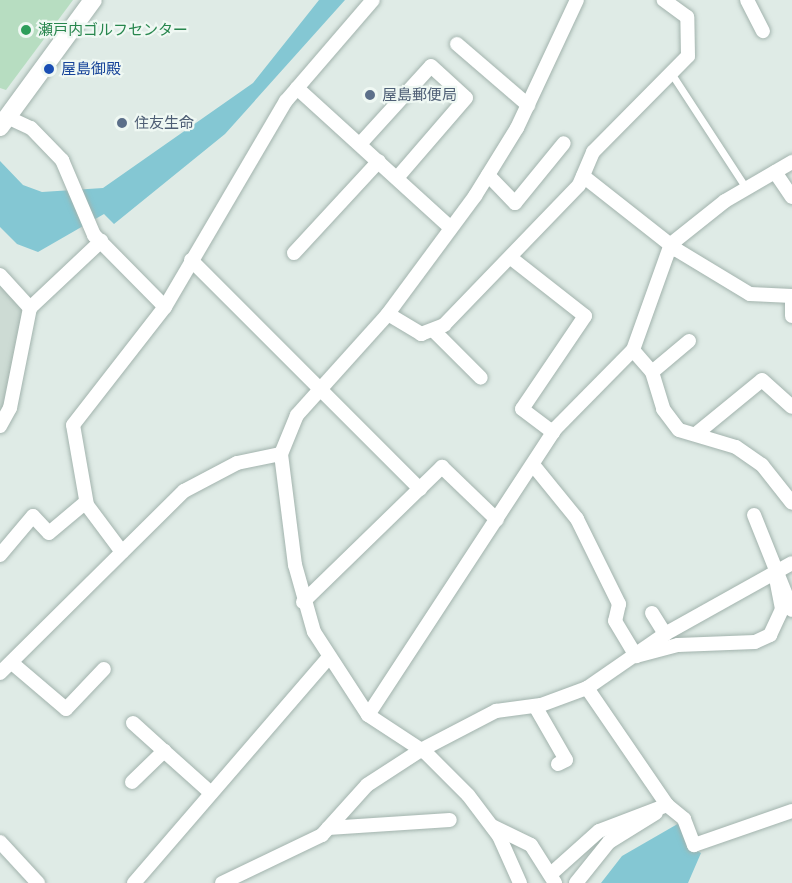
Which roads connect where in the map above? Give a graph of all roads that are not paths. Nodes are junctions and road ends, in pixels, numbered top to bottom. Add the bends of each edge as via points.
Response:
1 (93, 0) edge
2 (374, 0) edge
3 (577, 0) edge
4 (664, 0) edge
5 (747, 0) edge
6 (762, 31) dead end
7 (457, 44) dead end
8 (671, 74) junction
9 (297, 88) junction
10 (528, 105) junction
11 (4, 122) edge
12 (564, 143) dead end
13 (360, 144) junction
14 (379, 161) junction
15 (792, 162) edge
16 (775, 172) junction
17 (488, 175) junction
18 (583, 176) junction
19 (397, 178) junction
20 (746, 188) junction
21 (792, 197) edge
22 (452, 228) junction
23 (101, 241) junction
24 (671, 244) junction
25 (294, 253) dead end
26 (511, 258) junction
27 (191, 260) junction
28 (0, 275) edge
29 (792, 297) edge
30 (165, 307) junction
31 (30, 308) junction
32 (388, 314) junction
33 (792, 316) edge
34 (434, 331) junction
35 (689, 341) dead end
36 (633, 350) junction
37 (652, 372) junction
38 (481, 378) dead end
39 (316, 390) junction
40 (792, 407) edge
41 (0, 426) edge
42 (553, 432) junction
43 (696, 434) junction
44 (281, 454) junction
45 (534, 466) junction
46 (420, 489) junction
47 (86, 501) junction
48 (792, 502) edge
49 (754, 515) dead end
50 (497, 520) junction
51 (122, 552) junction
52 (0, 555) edge
53 (792, 563) edge
54 (774, 573) junction
55 (303, 602) junction
56 (792, 610) edge
57 (652, 614) dead end
58 (665, 634) junction
59 (636, 656) junction
60 (329, 657) junction
61 (12, 663) junction
62 (104, 669) dead end
63 (0, 673) edge
64 (587, 688) junction
65 (536, 706) junction
66 (368, 715) junction
67 (133, 723) dead end
68 (421, 750) junction
69 (164, 751) junction
70 (558, 764) dead end
71 (132, 782) dead end
72 (211, 793) junction
73 (667, 805) junction
74 (792, 811) edge
75 (450, 820) dead end
76 (492, 826) junction
77 (328, 828) junction
78 (0, 842) edge
79 (553, 878) edge
80 (38, 883) edge
81 (134, 883) edge
82 (222, 883) edge
83 (520, 883) edge
84 (576, 883) edge

1 - 11 main road
2 - 9 street
3 - 10 street
4 - 8 street via 687,17 691,28 688,56
5 - 6 street
7 - 10 street
8 - 18 street via 593,152
8 - 20 lane
9 - 13 street
9 - 27 street
10 - 17 street
11 - 23 street via 31,128 62,160 79,191 88,225
12 - 17 street via 515,203
13 - 14 street
13 - 19 street via 431,66 466,98
14 - 19 street
14 - 25 street
15 - 16 street
16 - 20 street
16 - 21 street
17 - 22 street
18 - 24 street
18 - 26 street
19 - 22 street
20 - 24 street
22 - 32 street
23 - 30 street
23 - 31 street
24 - 29 street via 750,294
24 - 36 street
26 - 34 street
26 - 42 street via 585,316 522,409
27 - 30 street
27 - 39 street
28 - 31 street
29 - 33 street
30 - 47 street via 74,425
31 - 41 street via 10,408
32 - 34 street via 421,334
32 - 39 street
34 - 38 street
35 - 37 street
36 - 37 street
36 - 42 street
37 - 43 street via 663,409 679,430
39 - 44 street
39 - 46 street via 339,404
40 - 43 street via 762,380
42 - 45 street
43 - 48 street via 736,447 762,465
44 - 51 street via 213,473 184,491
44 - 55 street
45 - 50 street
45 - 59 street via 577,519 619,604 615,621
46 - 50 street via 442,467
46 - 55 street
47 - 51 street
47 - 52 street via 49,533 33,516
49 - 54 street via 766,535
50 - 66 street
51 - 61 street
53 - 54 street
54 - 56 street
54 - 58 street
54 - 59 street via 782,609 770,635 755,642 678,645
55 - 60 street
57 - 58 street
58 - 59 street
59 - 64 street
60 - 66 street
60 - 72 street
61 - 62 street via 66,709
61 - 63 street
64 - 65 street
64 - 73 street
65 - 68 street via 496,711
65 - 70 street via 567,760
66 - 68 street
67 - 69 street
68 - 76 street
68 - 77 street via 367,785
69 - 71 street
69 - 72 street
72 - 81 street
73 - 74 street via 684,819 694,845
73 - 79 street via 599,831
73 - 84 street via 609,842
75 - 77 street
76 - 79 street via 531,845
76 - 83 street
77 - 82 street
78 - 80 street

